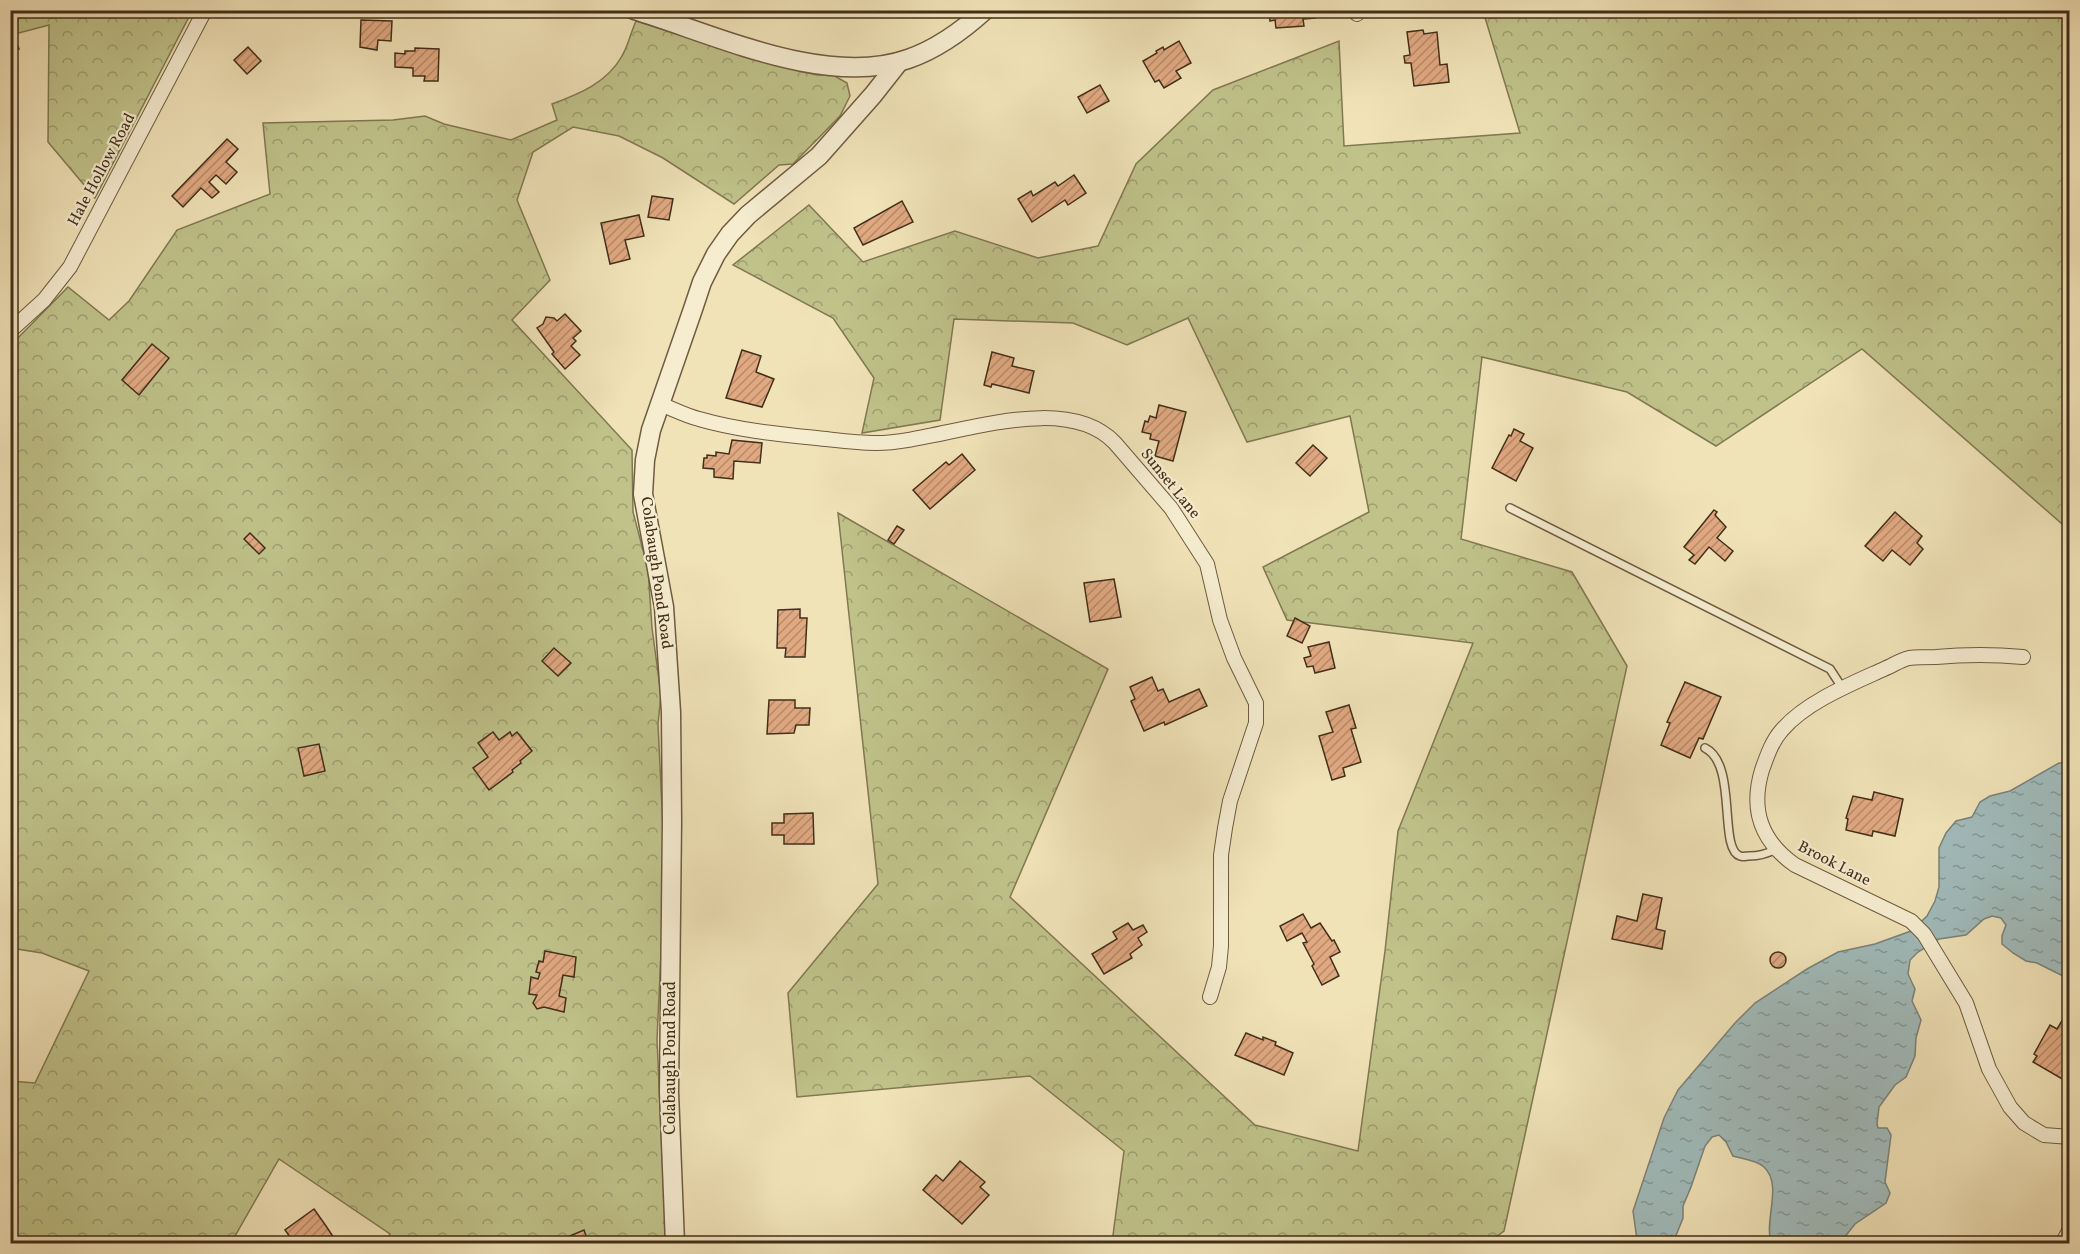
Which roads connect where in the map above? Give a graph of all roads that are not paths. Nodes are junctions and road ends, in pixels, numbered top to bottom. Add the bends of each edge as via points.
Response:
1 (205, 10) edge
2 (634, 10) edge
3 (985, 10) edge
4 (899, 62) junction
5 (10, 331) edge
6 (660, 404) junction
7 (1510, 508) dead end
8 (2023, 657) dead end
9 (1843, 688) junction
10 (1706, 748) dead end
11 (1776, 849) junction
12 (1210, 997) dead end
13 (2070, 1137) edge
14 (2070, 1230) edge
15 (675, 1244) edge
16 (2062, 1244) edge

1 - 5 street, Hale Hollow Road via 70,267 44,300
2 - 4 street via 818,65 857,68
3 - 4 street via 943,42
4 - 6 street, Colabaugh Pond Road via 819,156 748,215 716,254
6 - 12 street, Sunset Lane via 697,419 741,428 844,441 892,443 1006,421 1037,419 1081,423 1115,443 1171,508 1207,564 1220,620 1256,703 1256,723 1225,828 1221,855 1221,946
6 - 15 street, Colabaugh Pond Road via 645,460 643,494 664,607 669,673 669,1092
7 - 9 lane via 1830,669
8 - 9 street, Brook Lane via 1988,653 1908,658
9 - 11 street, Brook Lane via 1793,718 1772,745 1756,789 1756,804 1761,823
10 - 11 lane via 1716,758 1725,783 1728,830 1735,852 1740,856 1759,855
11 - 13 street, Brook Lane via 1795,865 1911,921 1924,934 1966,1003 1989,1069 2010,1107 2024,1123 2044,1135
14 - 16 street

